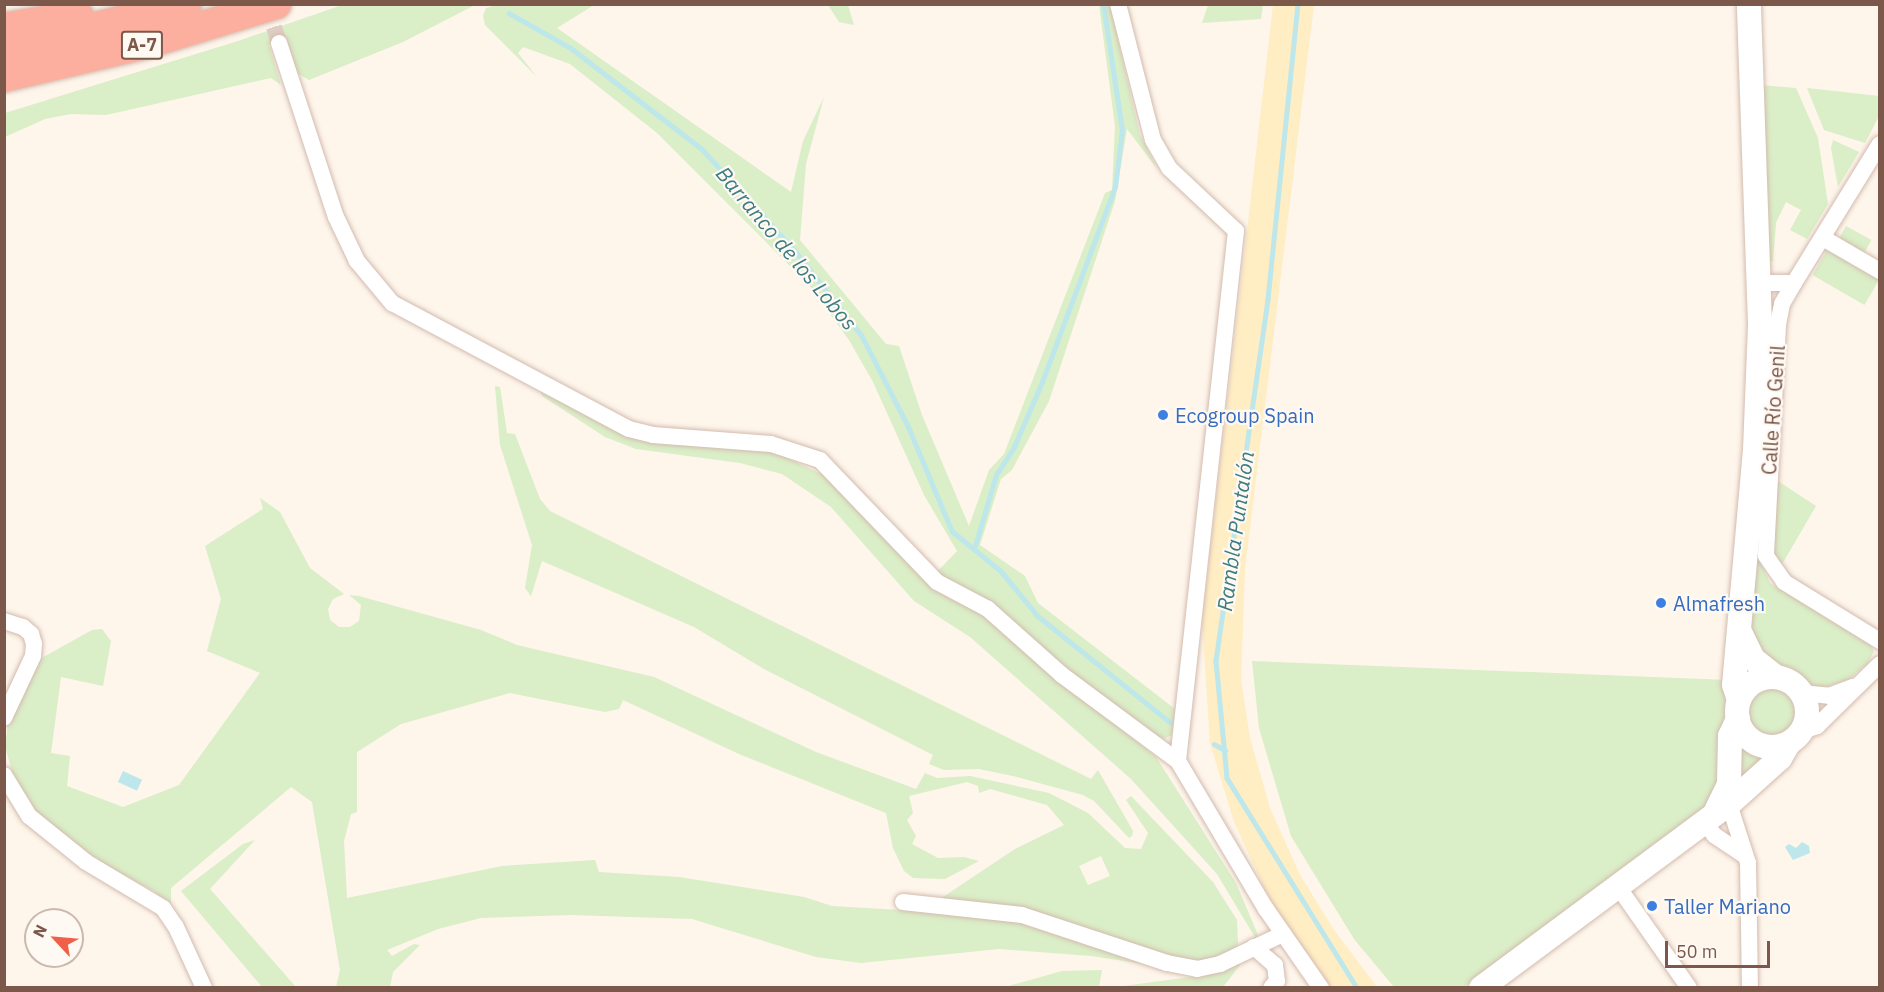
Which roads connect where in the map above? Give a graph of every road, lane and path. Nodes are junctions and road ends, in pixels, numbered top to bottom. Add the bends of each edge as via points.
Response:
1 (128, 4) edge
2 (186, 4) edge
3 (276, 4) edge
4 (1118, 4) edge
5 (1749, 4) edge
6 (4, 28) edge
7 (145, 44) junction
8 (279, 44) tunnel mouth
9 (4, 51) edge
10 (4, 76) edge
11 (4, 95) edge
12 (1880, 144) edge
13 (1823, 238) junction
14 (1880, 271) edge
15 (1759, 283) junction
16 (1794, 283) junction
17 (1756, 541) junction
18 (4, 621) edge
19 (1740, 632) junction
20 (1880, 641) edge
21 (1880, 664) edge
22 (1776, 677) junction
23 (1854, 687) junction
24 (1802, 693) junction
25 (1738, 710) junction
26 (4, 718) edge
27 (1796, 737) junction
28 (1178, 761) junction
29 (4, 775) edge
30 (1716, 812) junction
31 (1747, 860) junction
32 (1618, 888) junction
33 (903, 902) dead end
34 (1283, 934) junction
35 (1254, 947) junction
36 (204, 987) edge
37 (1271, 987) edge
38 (1321, 987) edge
39 (1481, 987) edge
40 (1689, 987) edge
41 (1750, 987) edge

1 - 6 highway
2 - 9 highway, A-7
3 - 7 highway, A-7
4 - 28 street via 1153,140 1169,168 1236,231
5 - 15 street
7 - 10 highway, A-7
7 - 11 highway via 90,70
8 - 28 street via 336,217 357,261 392,303 629,429 653,435 771,444 820,460 937,582 988,609 1062,675
12 - 13 street, Calle Río Genil
13 - 14 street
13 - 16 street, Calle Río Genil
15 - 16 street
15 - 17 street
16 - 17 street, Calle Río Genil via 1782,304 1778,325
17 - 19 street
17 - 20 street, Calle Río Genil via 1784,582
18 - 26 street via 23,627 34,644 33,656
19 - 22 street via 1753,659
19 - 25 street via 1734,685
21 - 23 street
22 - 24 street via 1795,685
22 - 25 street via 1754,682
23 - 24 street via 1829,696
23 - 27 street via 1817,726
24 - 27 street via 1808,712
25 - 27 street via 1748,738 1757,744 1779,747
25 - 30 street via 1730,736 1729,784
27 - 30 street via 1780,758
28 - 34 street
29 - 36 street via 29,816 86,862 163,908
30 - 31 street
30 - 31 street via 1714,835
30 - 32 street
31 - 41 street
32 - 39 street
32 - 40 street
33 - 35 street via 1022,915 1197,969 1220,964
34 - 35 street
34 - 38 street
35 - 37 street via 1275,965 1277,981

